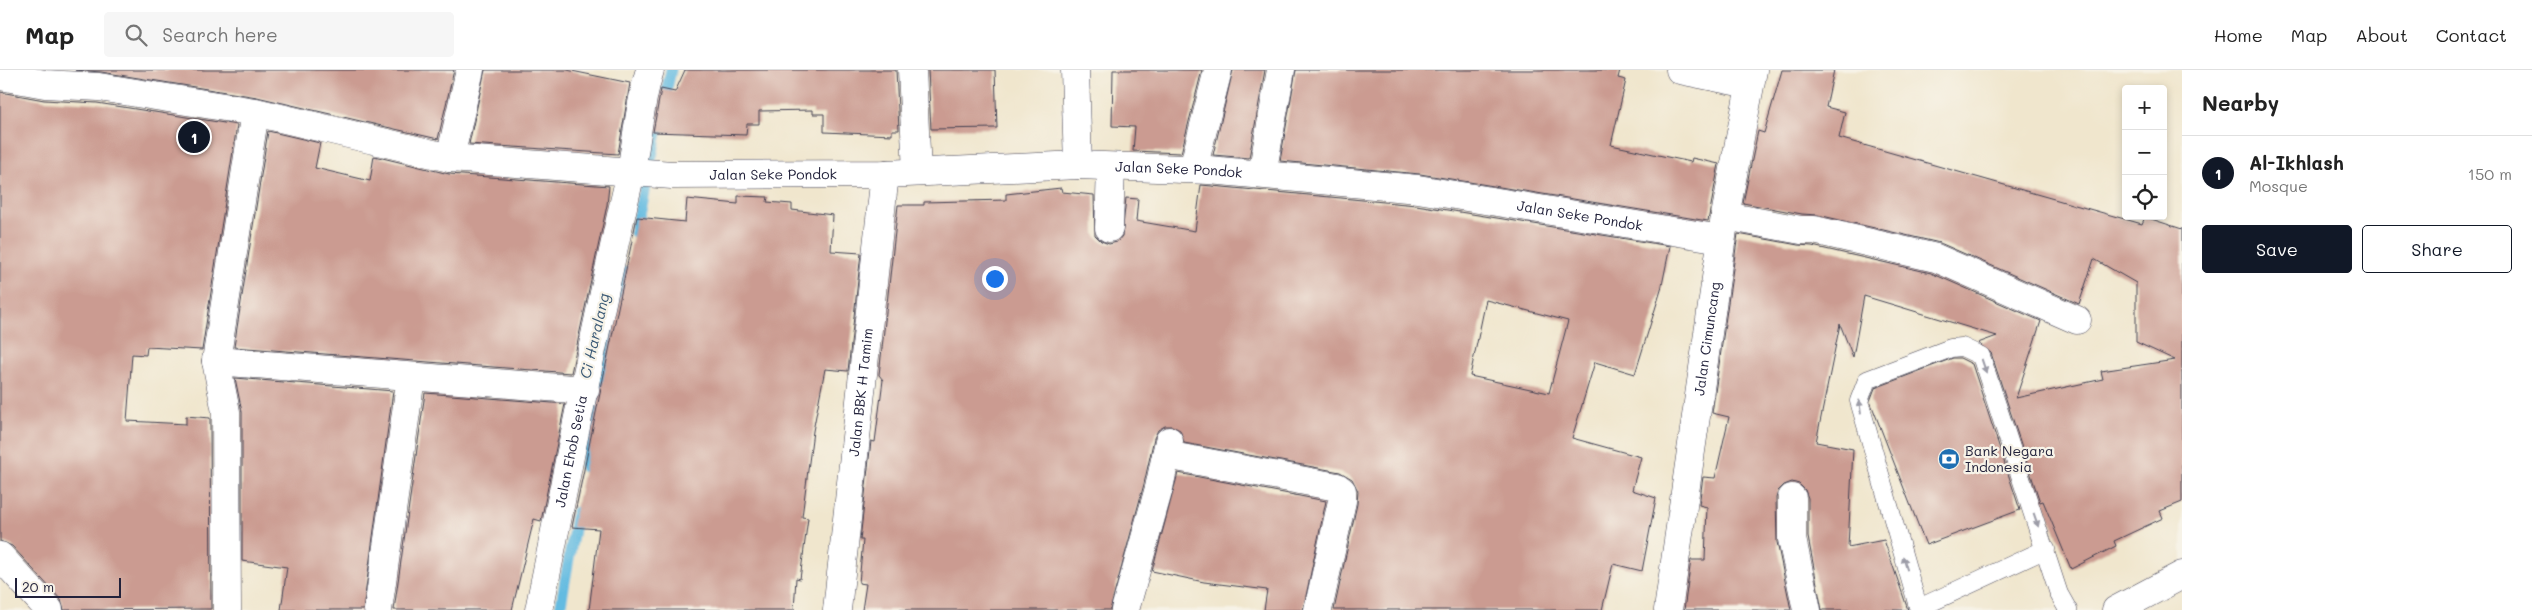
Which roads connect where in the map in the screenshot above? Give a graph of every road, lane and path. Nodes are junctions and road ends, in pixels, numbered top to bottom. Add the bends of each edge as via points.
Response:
1 (470, 70) edge
2 (650, 70) edge
3 (912, 70) edge
4 (1075, 70) edge
5 (1218, 70) edge
6 (1281, 70) edge
7 (1680, 70) edge
8 (0, 76) edge
9 (1751, 77) edge
10 (255, 112) junction
11 (450, 158) junction
12 (1078, 165) junction
13 (1111, 167) junction
14 (1193, 169) junction
15 (917, 172) junction
16 (636, 174) junction
17 (885, 174) junction
18 (1262, 174) junction
19 (1109, 228) dead end
20 (1723, 228) junction
21 (2077, 320) dead end
22 (216, 361) junction
23 (411, 377) junction
24 (584, 390) junction
25 (1792, 498) dead end
26 (2046, 549) junction
27 (0, 556) edge
28 (2181, 580) edge
29 (1919, 609) edge
30 (49, 610) edge
31 (226, 610) edge
32 (378, 610) edge
33 (539, 610) edge
34 (836, 610) edge
35 (1125, 610) edge
36 (1318, 610) edge
37 (1668, 610) edge
38 (1807, 610) edge
39 (2068, 610) edge
40 (2116, 610) edge

1 - 11 street
2 - 16 street, Jalan Ehob Setia via 642,98
3 - 15 street
4 - 12 street
5 - 14 street
6 - 18 street
7 - 9 street
8 - 10 street, Jalan Seke Pondok via 45,84 99,86
9 - 20 street, Jalan Cimuncang
10 - 11 street, Jalan Seke Pondok
10 - 22 street
11 - 16 street, Jalan Seke Pondok
12 - 13 street, Jalan Seke Pondok
12 - 15 street, Jalan Seke Pondok
13 - 14 street, Jalan Seke Pondok
13 - 19 street
14 - 18 street, Jalan Seke Pondok
15 - 17 street, Jalan Seke Pondok
16 - 17 street, Jalan Seke Pondok
16 - 24 street, Jalan Ehob Setia via 605,284
17 - 34 street, Jalan BBK H Tamim
18 - 20 street, Jalan Seke Pondok via 1418,189
20 - 21 street, Jalan Seke Pondok via 1814,230 1936,258
20 - 37 street, Jalan Cimuncang
22 - 23 street
22 - 31 street via 226,412
23 - 24 street
23 - 32 street
24 - 33 street, Jalan Ehob Setia
25 - 38 street via 1792,539
26 - 29 lane
29 -> 26 lane via 1860,411 1861,390 1867,380 1951,348 1962,347 1980,356
26 - 39 lane via 2059,594
27 - 30 street
28 - 40 street
35 - 36 street via 1168,448 1337,487 1342,491

